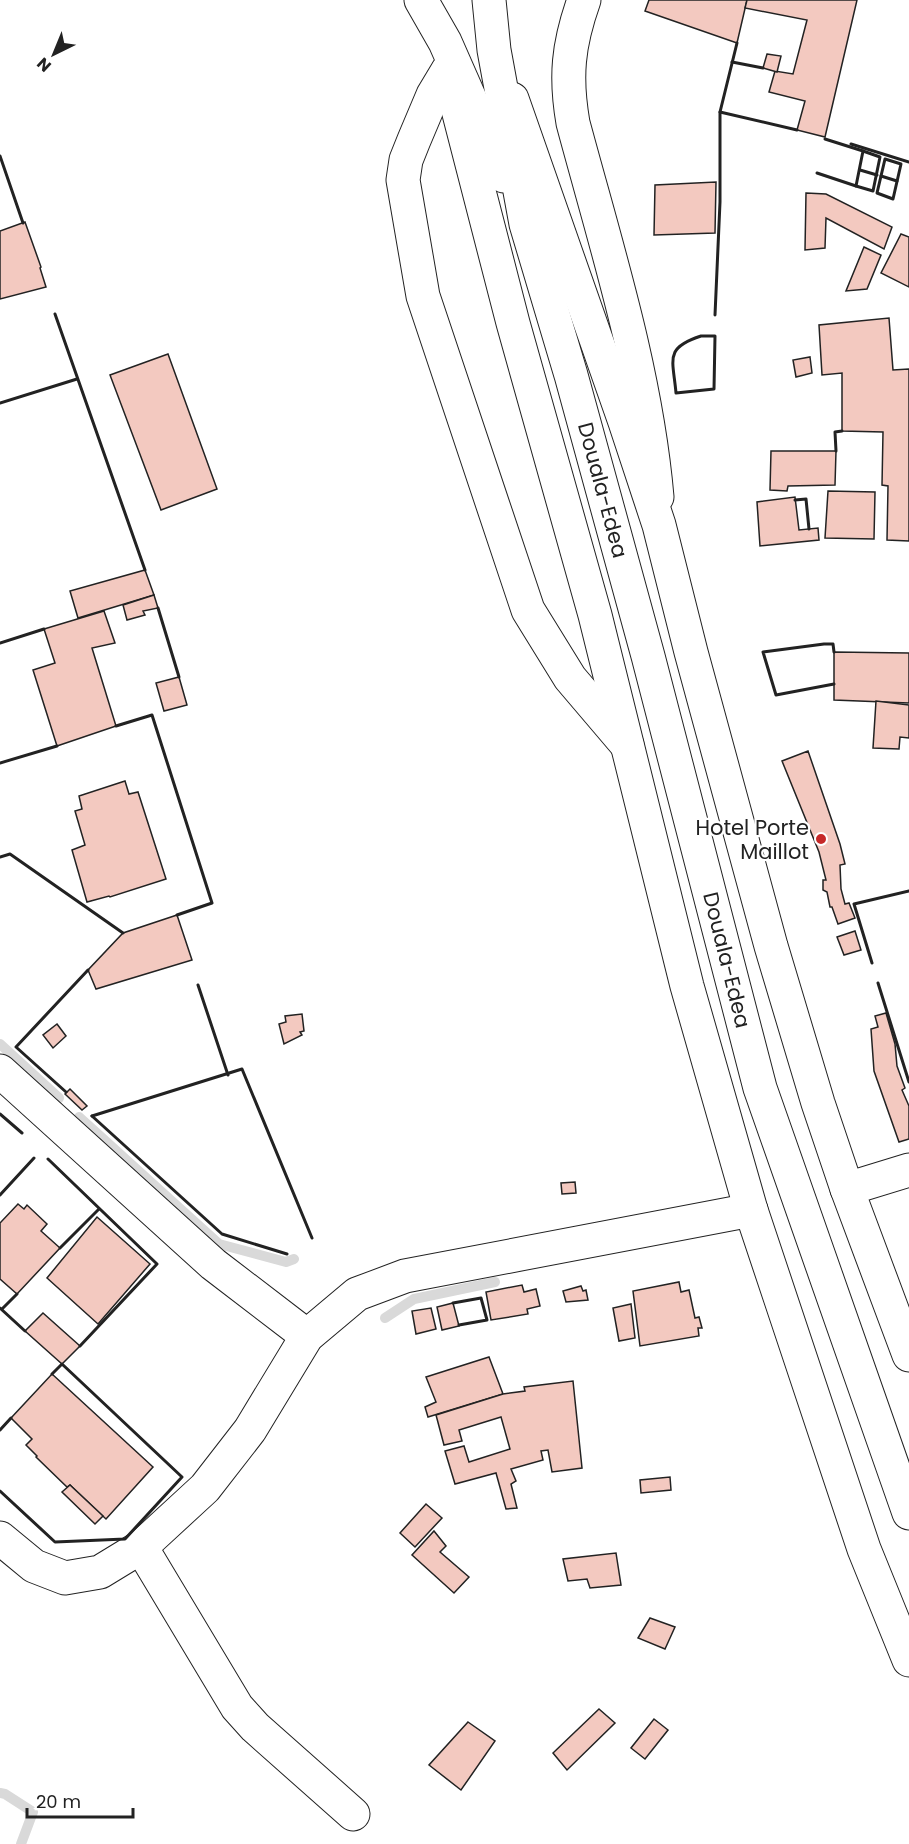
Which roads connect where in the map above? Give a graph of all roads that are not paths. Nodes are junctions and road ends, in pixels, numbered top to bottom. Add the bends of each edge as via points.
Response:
1 (421, 0) edge
2 (489, 0) edge
3 (584, 0) edge
4 (494, 50) junction
5 (446, 56) junction
6 (526, 224) junction
7 (659, 525) junction
8 (627, 745) junction
9 (0, 1071) edge
10 (909, 1170) edge
11 (847, 1189) junction
12 (751, 1210) junction
13 (307, 1336) junction
14 (909, 1355) edge
15 (909, 1513) edge
16 (0, 1538) edge
17 (141, 1547) junction
18 (909, 1660) edge
19 (353, 1814) dead end

1 - 5 main road
2 - 4 main road
3 - 7 main road via 567,66 568,94 628,330 650,438
4 - 6 main road
4 - 7 main road
5 - 6 main road
5 - 8 main road via 513,323 595,615
5 - 8 main road via 406,160 403,180 423,296 528,610 570,678
6 - 15 main road, Douala-Edea via 648,656 760,1088
7 - 11 main road via 771,946
8 - 12 main road via 687,986
9 - 13 main road via 213,1264
10 - 11 main road
11 - 14 main road
12 - 13 main road via 405,1276 357,1294
12 - 18 main road via 864,1549
13 - 17 main road via 250,1430 205,1488
16 - 17 main road via 33,1566 65,1578 100,1572
17 - 19 main road via 237,1707

